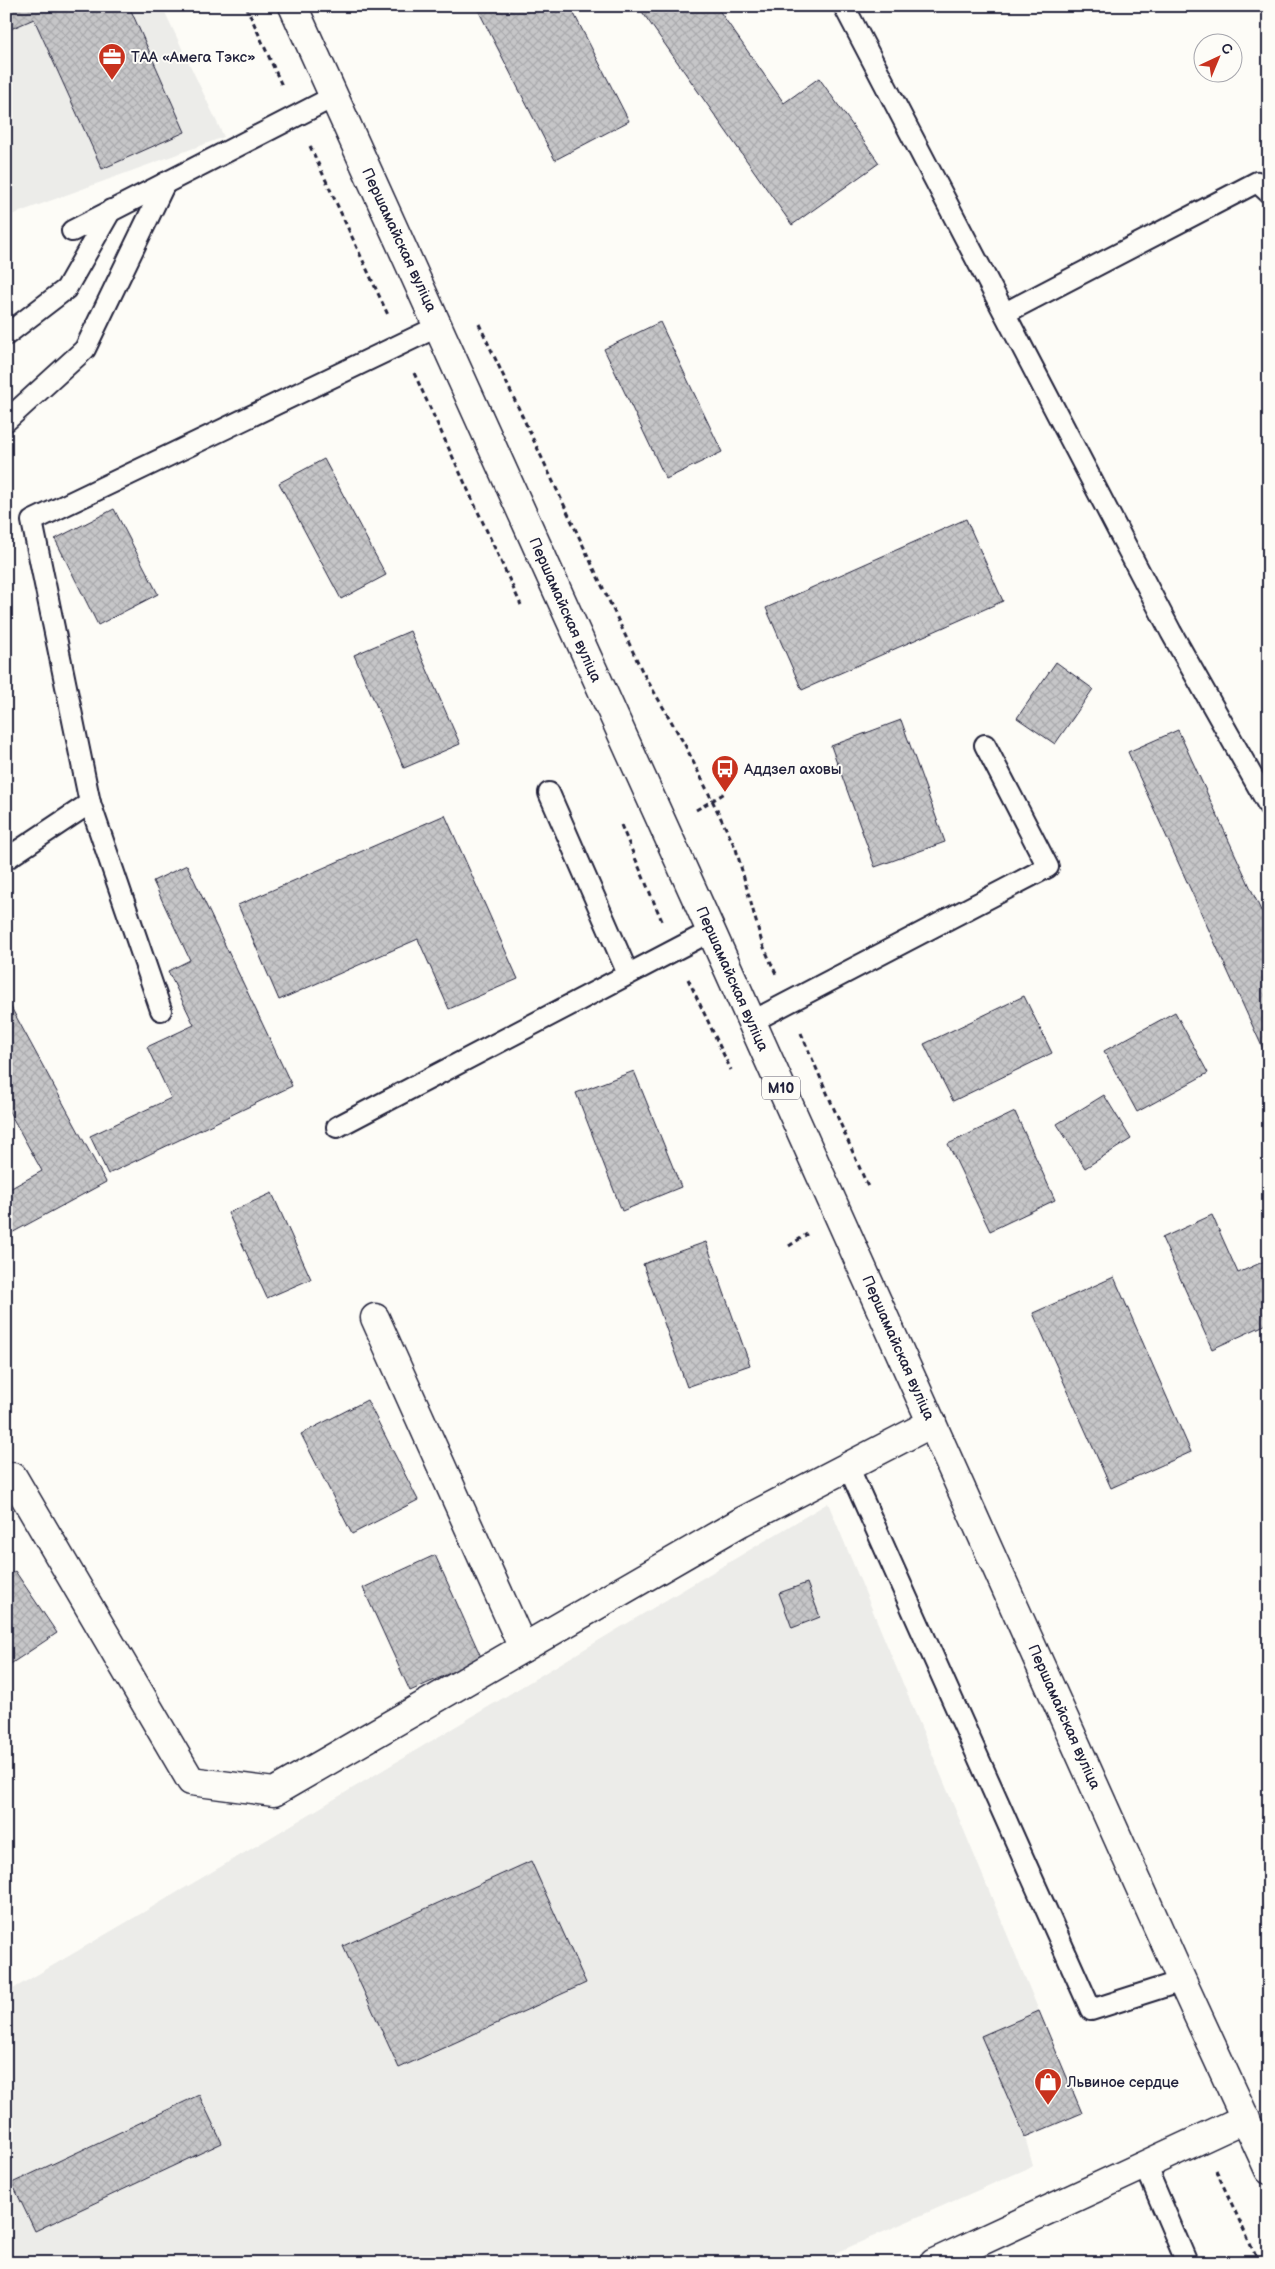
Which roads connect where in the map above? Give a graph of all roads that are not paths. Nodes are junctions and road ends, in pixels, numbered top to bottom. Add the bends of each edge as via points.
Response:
1 (293, 6) edge
2 (844, 6) edge
3 (333, 97) junction
4 (165, 183) junction
5 (1269, 193) edge
6 (111, 210) junction
7 (72, 230) dead end
8 (1005, 313) junction
9 (439, 326) junction
10 (6, 335) edge
11 (6, 421) edge
12 (985, 745) dead end
13 (549, 793) dead end
14 (90, 803) junction
15 (1269, 806) edge
16 (6, 859) edge
17 (711, 931) junction
18 (628, 974) junction
19 (161, 1010) dead end
20 (751, 1022) junction
21 (337, 1127) dead end
22 (375, 1318) dead end
23 (932, 1423) junction
24 (848, 1466) junction
25 (13, 1477) dead end
26 (523, 1648) junction
27 (1182, 1981) junction
28 (1246, 2118) junction
29 (1145, 2165) junction
30 (1269, 2170) edge
31 (934, 2263) edge
32 (1186, 2263) edge

1 - 3 main road, Першамайская вуліца / М10
2 - 8 lane
3 - 4 lane
3 - 9 main road, Першамайская вуліца / М10
4 - 6 lane
4 - 11 lane via 85,349
5 - 8 lane via 1258,182
6 - 7 lane
6 - 10 lane via 66,289
8 - 15 lane via 1171,632
9 - 14 lane via 32,521
9 - 17 main road, Першамайская вуліца / М10
12 - 20 lane via 1048,867
13 - 18 lane
14 - 16 lane
14 - 19 lane
17 - 18 lane
17 - 20 main road, Першамайская вуліца / М10
18 - 21 lane
20 - 23 main road, Першамайская вуліца / М10
22 - 26 main road
23 - 24 main road
23 - 27 main road, Першамайская вуліца / М10
24 - 26 main road via 741,1522
24 - 27 lane via 1091,2010
25 - 26 main road via 192,1781 274,1792
27 - 28 main road, Першамайская вуліца / М10
28 - 29 main road
28 - 30 main road, Першамайская вуліца / М10
29 - 31 main road
29 - 32 lane

